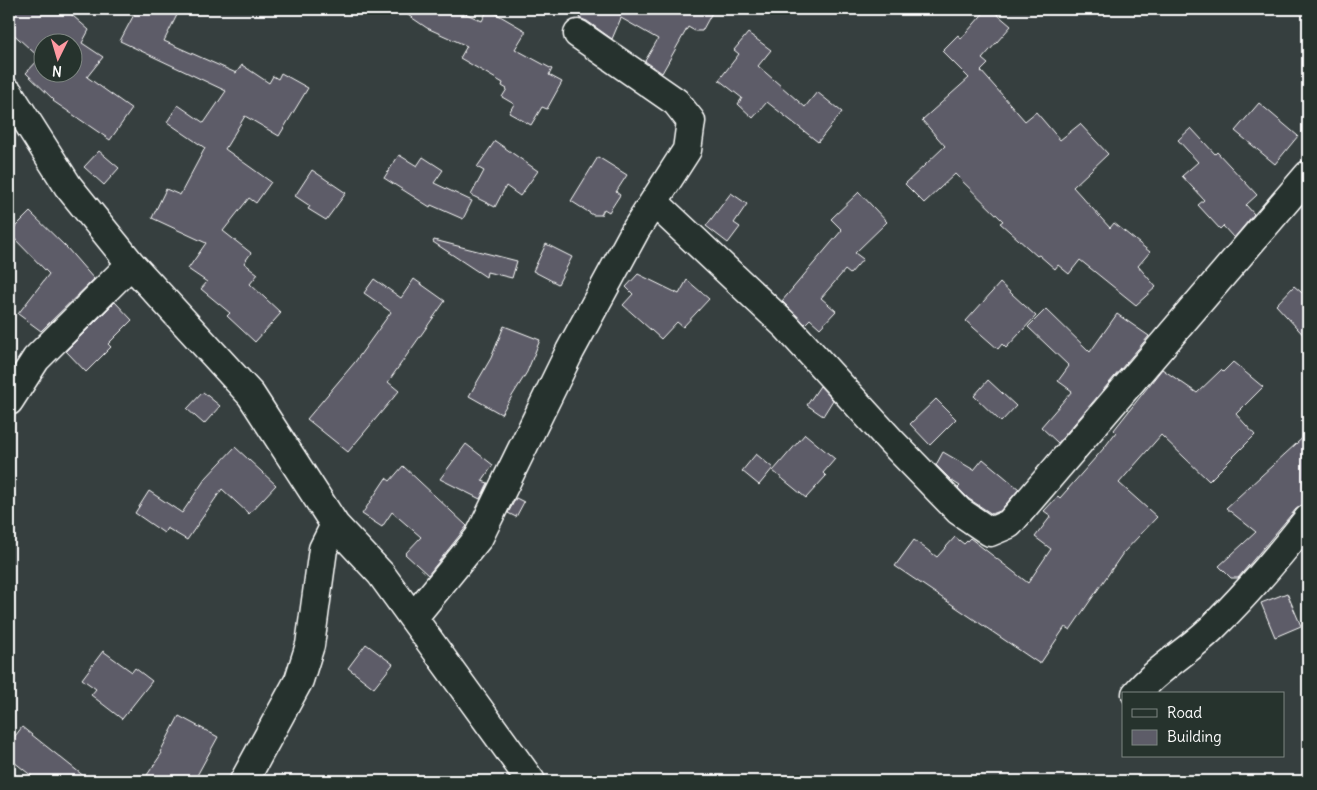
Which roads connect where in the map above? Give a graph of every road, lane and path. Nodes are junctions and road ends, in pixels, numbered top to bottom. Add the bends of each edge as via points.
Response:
1 (578, 34) dead end
2 (9, 93) edge
3 (1308, 175) edge
4 (654, 202) junction
5 (132, 264) junction
6 (9, 401) edge
7 (1308, 519) edge
8 (336, 525) junction
9 (413, 618) junction
10 (1138, 692) edge
11 (244, 781) edge
12 (531, 781) edge

1 - 4 street via 676,102 691,121 687,150
2 - 5 street via 68,186
3 - 4 street via 1009,524 990,532 959,511 787,327
4 - 9 street via 570,350 479,537
5 - 6 street via 36,359
5 - 8 street via 251,394
7 - 10 street via 1210,630 1151,676
8 - 9 street via 381,574
8 - 11 street via 323,549 310,645 299,680
9 - 12 street

